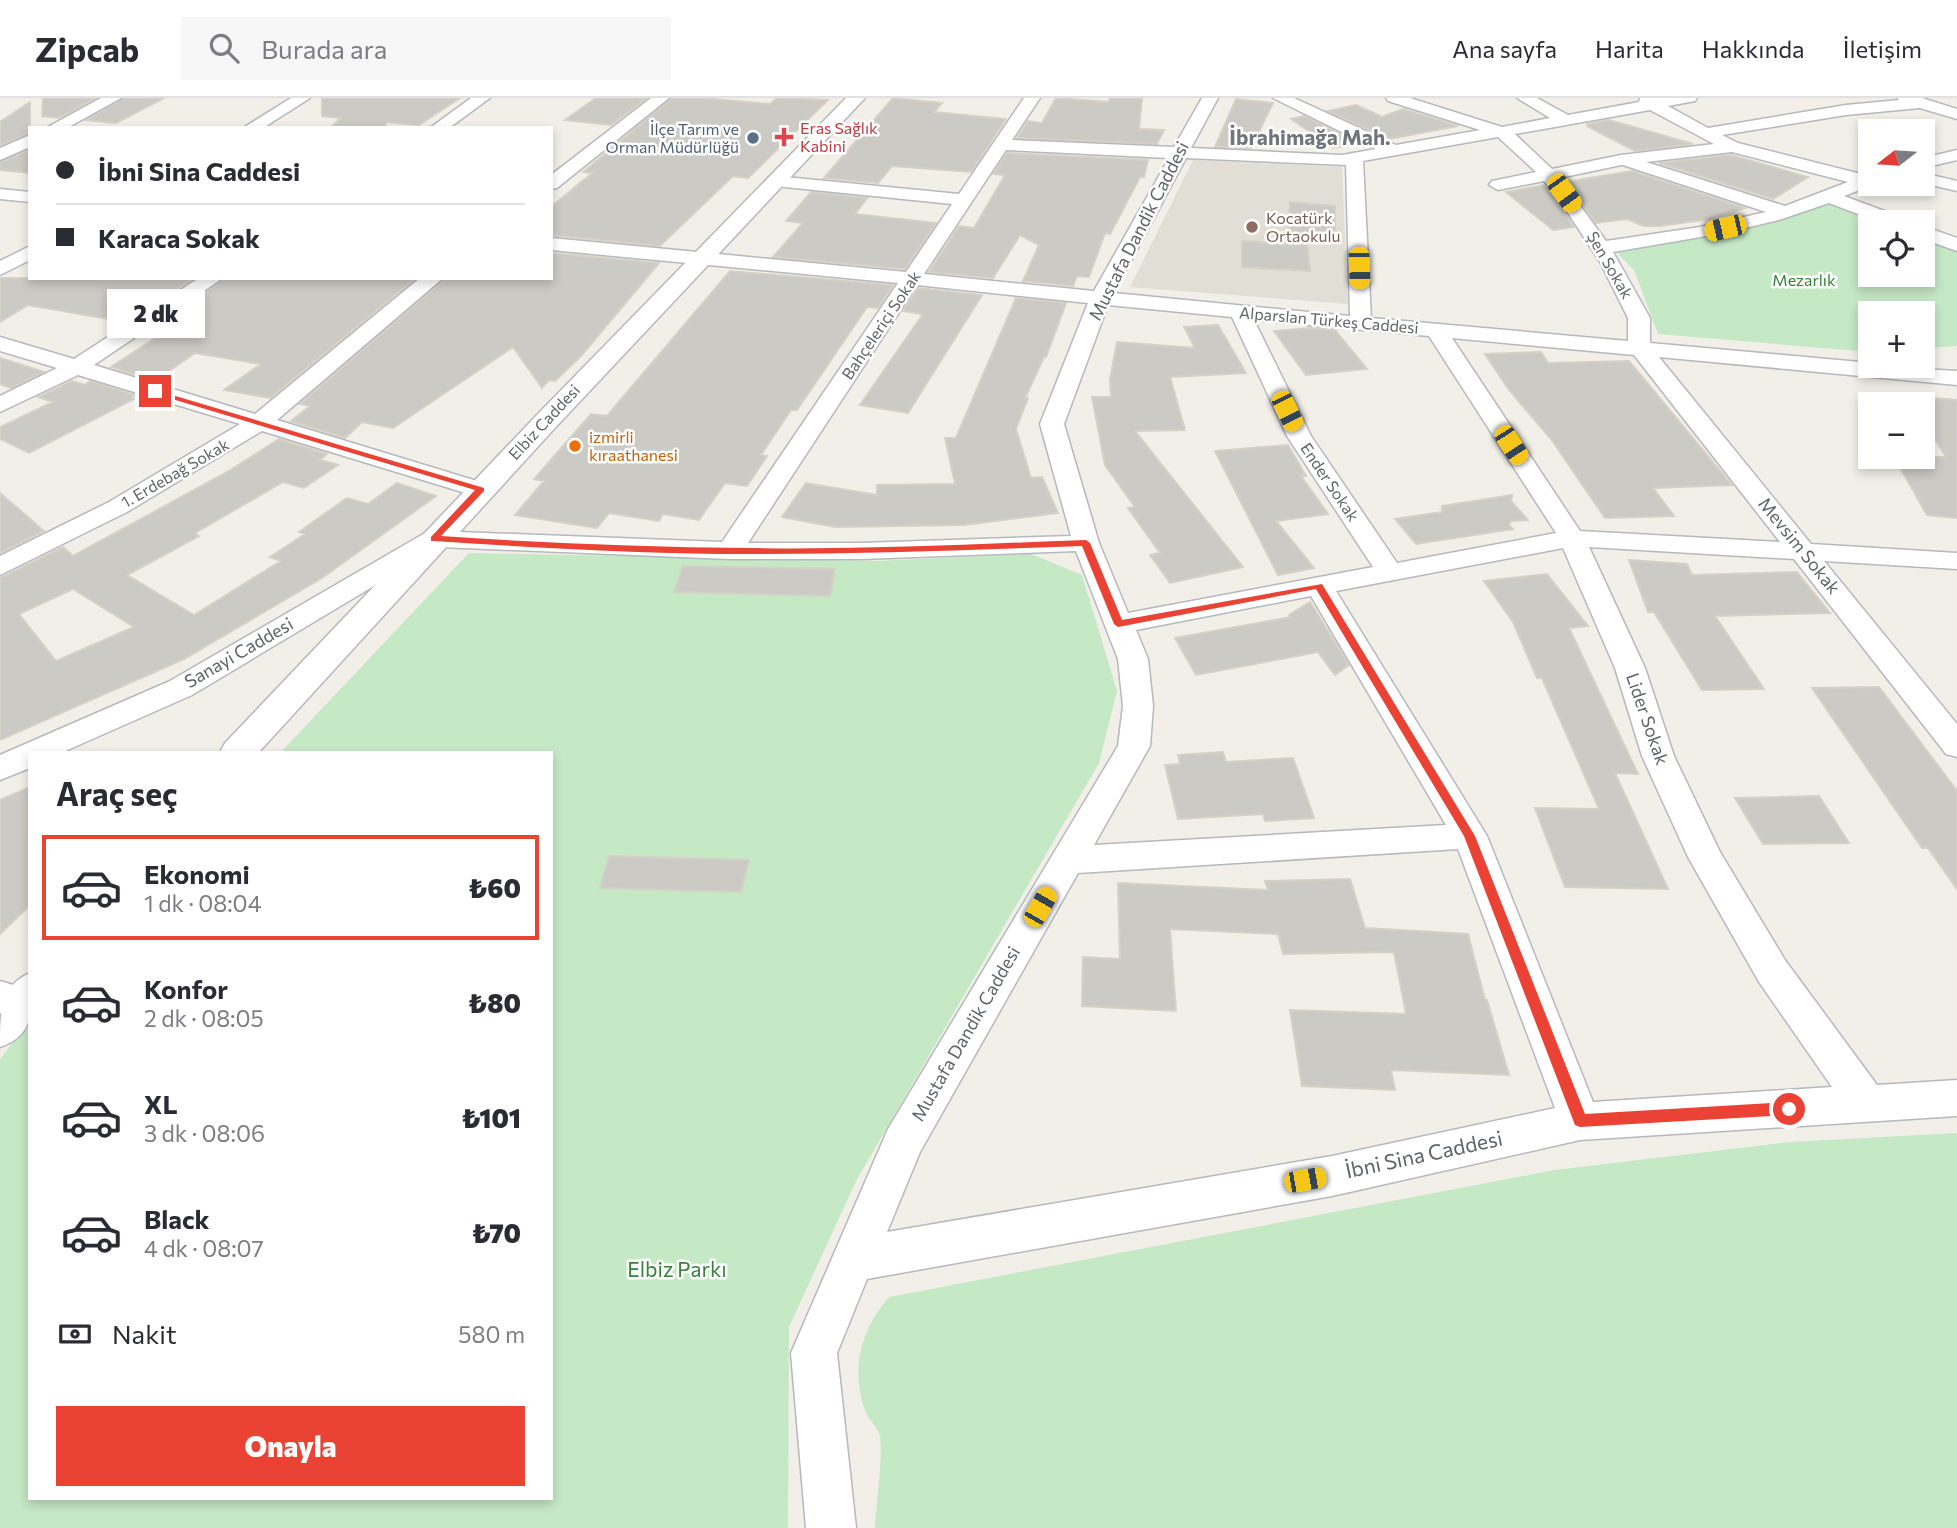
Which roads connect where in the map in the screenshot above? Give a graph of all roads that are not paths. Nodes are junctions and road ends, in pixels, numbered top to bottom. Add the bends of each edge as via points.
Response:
1 (114, 98) edge
2 (303, 98) edge
3 (482, 98) edge
4 (661, 98) edge
5 (856, 98) edge
6 (1032, 98) edge
7 (1210, 98) edge
8 (1281, 98) edge
9 (1394, 98) edge
10 (1525, 98) edge
11 (1689, 98) edge
12 (1913, 100) edge
13 (1647, 102) edge
14 (1957, 114) edge
15 (1567, 121) junction
16 (58, 126) edge
17 (254, 126) edge
18 (441, 126) edge
19 (1502, 132) junction
20 (1705, 133) junction
21 (28, 141) edge
22 (1001, 145) junction
23 (1732, 147) junction
24 (28, 150) edge
25 (1394, 151) junction
26 (6, 152) edge
27 (1178, 153) junction
28 (1957, 155) edge
29 (1354, 158) junction
30 (553, 160) edge
31 (1621, 160) junction
32 (1936, 160) edge
33 (577, 164) junction
34 (1550, 175) junction
35 (1858, 178) edge
36 (775, 181) junction
37 (1936, 181) edge
38 (553, 182) edge
39 (1858, 185) edge
40 (1498, 186) dead end
41 (1957, 186) edge
42 (0, 194) edge
43 (28, 197) edge
44 (1829, 198) junction
45 (964, 200) junction
46 (1862, 210) edge
47 (1784, 212) junction
48 (1935, 237) edge
49 (553, 244) edge
50 (1957, 245) edge
51 (1601, 248) junction
52 (28, 253) edge
53 (701, 257) junction
54 (0, 269) edge
55 (911, 279) junction
56 (209, 280) edge
57 (431, 280) edge
58 (1100, 299) junction
59 (1240, 313) junction
60 (1360, 323) junction
61 (1435, 330) junction
62 (0, 344) edge
63 (1639, 347) junction
64 (1957, 359) edge
65 (1935, 362) edge
66 (77, 368) junction
67 (1858, 369) edge
68 (1935, 376) edge
69 (1957, 378) edge
70 (0, 405) edge
71 (259, 423) junction
72 (481, 489) junction
73 (1572, 538) junction
74 (434, 539) junction
75 (1086, 543) junction
76 (729, 551) junction
77 (1803, 551) junction
78 (1957, 561) edge
79 (0, 567) edge
80 (1390, 572) junction
81 (1319, 586) junction
82 (1118, 624) junction
83 (1957, 746) edge
84 (37, 751) edge
85 (239, 751) edge
86 (28, 756) edge
87 (0, 768) edge
88 (1469, 836) junction
89 (1067, 860) junction
90 (1957, 1098) edge
91 (1867, 1104) junction
92 (1580, 1121) junction
93 (853, 1260) junction
94 (831, 1528) edge

1 - 16 street
2 - 17 street
3 - 18 street
4 - 33 street
5 - 36 street, Elbiz Caddesi
6 - 22 street, Bahçeleriçi Sokak
7 - 27 street, Mustafa Dandik Caddesi
8 - 25 street
9 - 19 street
10 - 15 street
11 - 13 street
12 - 14 street
12 - 20 street
13 - 15 street
13 - 20 street
15 - 19 street
19 - 25 street
19 - 34 street, Şen Sokak
20 - 23 street
21 - 26 street
22 - 27 street
22 - 45 street, Bahçeleriçi Sokak
23 - 31 street
23 - 35 street
24 - 26 street
25 - 29 street
27 - 29 street
27 - 58 street, Mustafa Dandik Caddesi
28 - 32 street
29 - 60 street
30 - 33 street
31 - 34 street
31 - 47 street
33 - 38 street
34 - 40 street
34 - 51 street, Şen Sokak
36 - 45 street
36 - 53 street, Elbiz Caddesi
37 - 41 street
39 - 44 street
42 - 43 street
44 - 46 street
44 - 47 street
45 - 55 street, Bahçeleriçi Sokak
47 - 51 street via 1709,231
48 - 50 street
49 - 53 street, Alparslan Türkeş Caddesi
51 - 63 street, Şen Sokak via 1639,318
52 - 54 street
53 - 55 street, Alparslan Türkeş Caddesi
53 - 72 street, Elbiz Caddesi
55 - 58 street, Alparslan Türkeş Caddesi
55 - 76 street, Bahçeleriçi Sokak
56 - 66 street
57 - 71 street, 1. Erdebağ Sokak
58 - 59 street, Alparslan Türkeş Caddesi
58 - 75 street, Mustafa Dandik Caddesi via 1052,424
59 - 60 street, Alparslan Türkeş Caddesi
59 - 80 street, Ender Sokak via 1299,436
60 - 61 street, Alparslan Türkeş Caddesi
61 - 63 street, Alparslan Türkeş Caddesi
61 - 73 street, Lider Sokak
62 - 66 street
63 - 67 street, Alparslan Türkeş Caddesi
63 - 77 street, Mevsim Sokak
64 - 65 street
66 - 70 street
66 - 71 street
68 - 69 street, Alparslan Türkeş Caddesi
71 - 72 street
71 - 79 street, 1. Erdebağ Sokak via 118,507
72 - 74 street, Elbiz Caddesi
73 - 77 street
73 - 80 street
73 - 91 street, Lider Sokak via 1630,668 1658,756 1704,857 1772,971
74 - 76 street
74 - 84 street, Sanayi Caddesi via 181,688
74 - 85 street, Elbiz Caddesi
75 - 76 street
75 - 82 street, Mustafa Dandik Caddesi
77 - 78 street
77 - 83 street, Mevsim Sokak
80 - 81 street
81 - 82 street
81 - 88 street
82 - 89 street, Mustafa Dandik Caddesi via 1137,682 1134,746
86 - 87 street
88 - 89 street
88 - 92 street
89 - 93 street, Mustafa Dandik Caddesi via 903,1142
90 - 91 street, İbni Sina Caddesi
91 - 92 street, İbni Sina Caddesi
92 - 93 street, İbni Sina Caddesi via 1332,1176
93 - 94 street, Mustafa Dandik Caddesi via 814,1353

